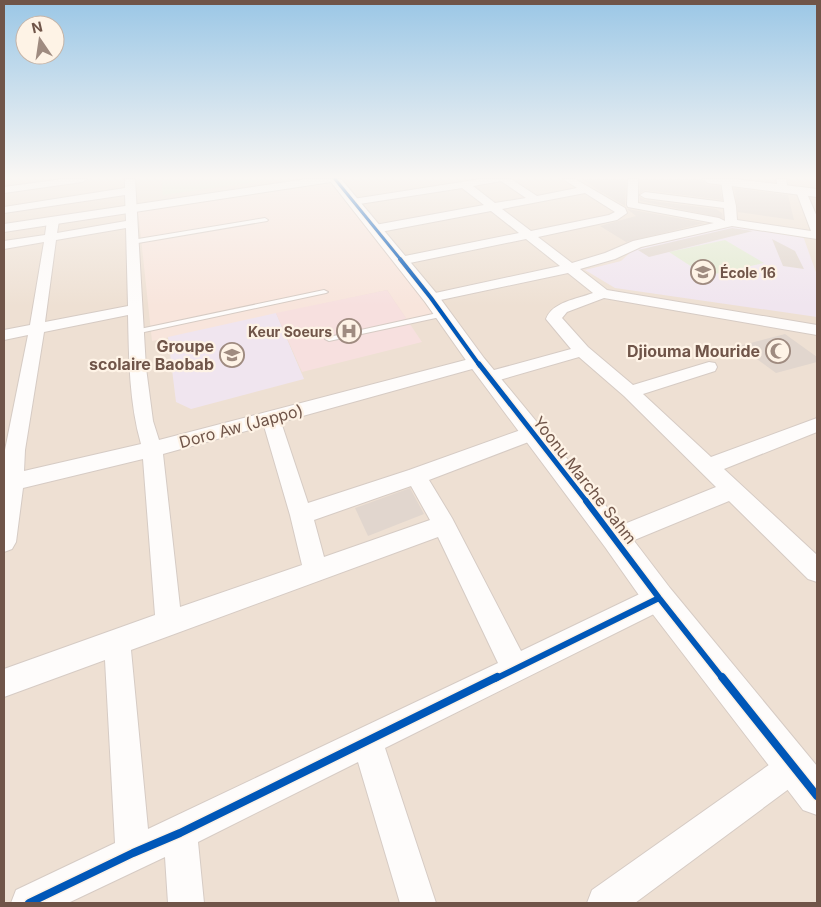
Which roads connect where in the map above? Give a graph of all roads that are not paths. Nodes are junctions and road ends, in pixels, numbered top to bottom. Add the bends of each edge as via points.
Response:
1 (51, 221) edge
2 (53, 221) edge
3 (96, 221) edge
4 (130, 221) edge
5 (369, 221) edge
6 (417, 221) edge
7 (513, 221) edge
8 (596, 221) edge
9 (723, 221) edge
10 (732, 223) junction
11 (4, 228) edge
12 (375, 229) junction
13 (529, 234) junction
14 (817, 235) edge
15 (51, 238) junction
16 (4, 246) edge
17 (400, 261) junction
18 (571, 268) junction
19 (324, 292) dead end
20 (603, 294) junction
21 (437, 306) junction
22 (134, 309) junction
23 (37, 328) junction
24 (817, 330) edge
25 (135, 332) junction
26 (4, 335) edge
27 (329, 340) dead end
28 (582, 351) junction
29 (709, 366) dead end
30 (483, 370) junction
31 (630, 392) junction
32 (271, 419) junction
33 (817, 425) edge
34 (532, 433) junction
35 (152, 448) junction
36 (708, 467) junction
37 (416, 476) junction
38 (8, 483) edge
39 (732, 490) junction
40 (301, 515) junction
41 (444, 525) junction
42 (615, 538) junction
43 (4, 542) edge
44 (816, 567) edge
45 (316, 572) junction
46 (660, 598) junction
47 (169, 622) junction
48 (117, 641) junction
49 (515, 669) junction
50 (4, 683) edge
51 (367, 741) junction
52 (794, 766) junction
53 (817, 796) edge
54 (180, 832) junction
55 (133, 852) junction
56 (29, 903) edge
57 (186, 903) edge
58 (418, 903) edge
59 (606, 903) edge

1 - 11 street
2 - 15 street
3 - 15 street
4 - 22 street
5 - 12 street, Yoonu Marche Sahm
6 - 12 street
7 - 13 street
8 - 13 street
9 - 10 street
10 - 14 street
10 - 18 street via 637,244
12 - 17 street, Yoonu Marche Sahm
13 - 17 street
13 - 18 street
15 - 16 street
15 - 23 street
17 - 21 street, Yoonu Marche Sahm
18 - 20 street
18 - 21 street
19 - 25 lane
20 - 24 street
20 - 28 street via 562,309 554,316 556,323
21 - 27 lane
21 - 30 street, Yoonu Marche Sahm
22 - 23 street
22 - 25 street
23 - 26 street
23 - 38 street
25 - 35 street via 144,421
28 - 30 street, Doro Aw (Jappo)
28 - 31 street
29 - 31 street
30 - 32 street, Doro Aw (Jappo)
30 - 34 street, Yoonu Marche Sahm
31 - 36 street
32 - 35 street, Doro Aw (Jappo)
32 - 40 street
33 - 36 street
34 - 37 street
34 - 42 street, Yoonu Marche Sahm
35 - 38 street, Doro Aw (Jappo)
35 - 47 street
36 - 39 street
37 - 40 street
37 - 41 street
38 - 43 street
39 - 42 street
39 - 44 street
40 - 45 street
41 - 45 street
41 - 49 street
42 - 46 street, Yoonu Marche Sahm
45 - 47 street
46 - 49 street
46 - 52 street, Yoonu Marche Sahm
47 - 48 street
48 - 50 street
48 - 55 street
49 - 51 street
51 - 54 street
51 - 58 street
52 - 53 street, Yoonu Marche Sahm
52 - 59 street
54 - 55 street
54 - 57 street
55 - 56 street

